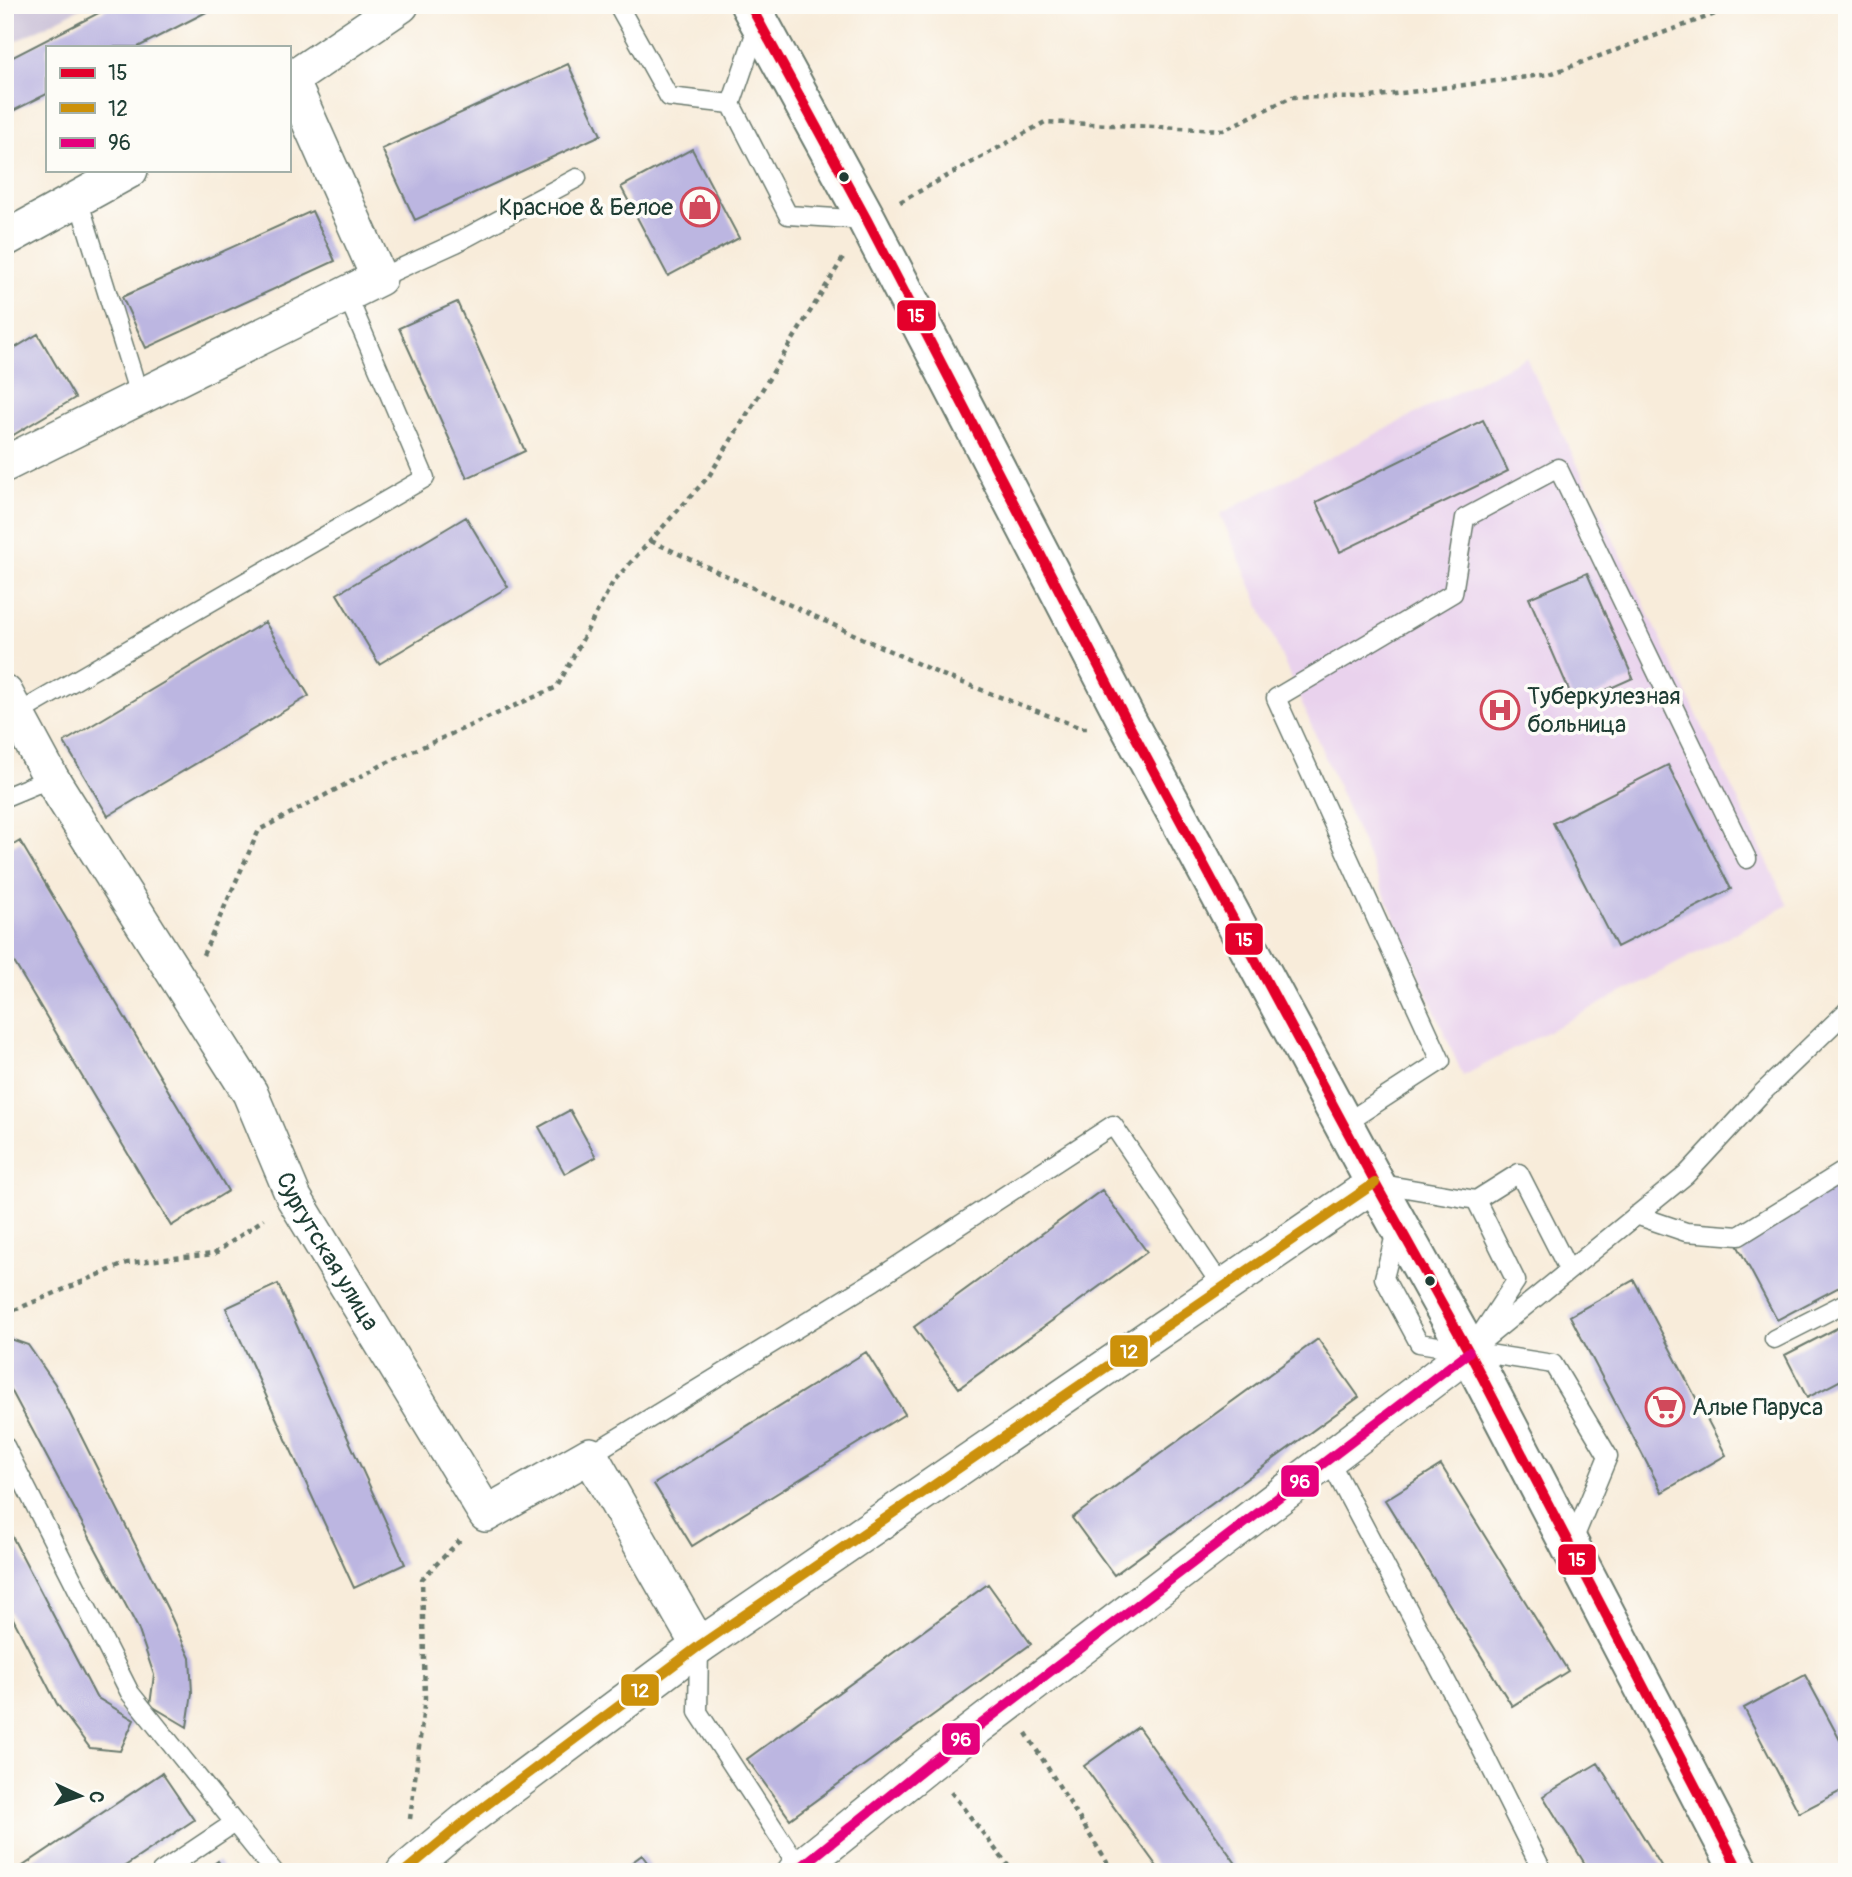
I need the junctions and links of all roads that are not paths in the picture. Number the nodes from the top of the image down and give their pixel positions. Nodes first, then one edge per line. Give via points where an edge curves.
1 (401, 5) edge
2 (618, 5) edge
3 (754, 14) edge
4 (290, 80) edge
5 (732, 104) junction
6 (126, 172) edge
7 (577, 178) dead end
8 (78, 198) junction
9 (867, 220) junction
10 (5, 239) edge
11 (379, 278) junction
12 (348, 295) junction
13 (140, 398) junction
14 (5, 464) edge
15 (11, 703) edge
16 (51, 778) junction
17 (5, 797) edge
18 (1746, 859) dead end
19 (1847, 1011) edge
20 (1344, 1124) junction
21 (1847, 1168) edge
22 (1375, 1183) junction
23 (1476, 1200) junction
24 (1636, 1215) junction
25 (1568, 1269) junction
26 (1223, 1289) junction
27 (1847, 1303) edge
28 (1774, 1339) dead end
29 (1469, 1352) junction
30 (5, 1446) edge
31 (590, 1455) junction
32 (1329, 1460) junction
33 (1571, 1546) junction
34 (699, 1646) junction
35 (234, 1823) junction
36 (407, 1869) edge
37 (799, 1870) edge
38 (162, 1872) edge
39 (274, 1872) edge
40 (1543, 1872) edge
41 (1740, 1872) edge

1 - 4 street
2 - 5 lane via 669,97
3 - 5 lane
3 - 9 main road
4 - 11 street
5 - 9 lane via 788,215
6 - 8 street
7 - 11 lane
8 - 10 street
8 - 13 lane
9 - 20 main road via 1129,725
11 - 12 street
12 - 13 street
12 - 15 lane via 425,478
13 - 14 street
15 - 16 street, Сургутская улица
16 - 17 lane
16 - 31 street, Сургутская улица via 250,1093 294,1198 486,1514
18 - 20 lane via 1558,468 1465,519 1453,593 1276,698 1441,1061
19 - 24 lane via 1686,1175
20 - 22 main road
21 - 24 lane via 1740,1236 1686,1232
22 - 23 lane
22 - 26 street
22 - 29 main road
23 - 25 lane via 1519,1173
23 - 29 lane via 1516,1281
24 - 25 lane
25 - 29 lane
26 - 31 lane via 1113,1125 874,1280
26 - 34 street
27 - 28 lane
29 - 32 street
29 - 33 main road
29 - 33 lane via 1553,1364 1608,1456
30 - 35 lane via 130,1693
31 - 34 street
32 - 37 street via 929,1764
32 - 40 lane
33 - 41 main road
34 - 36 street
34 - 37 lane via 698,1712
35 - 38 lane
35 - 39 lane

